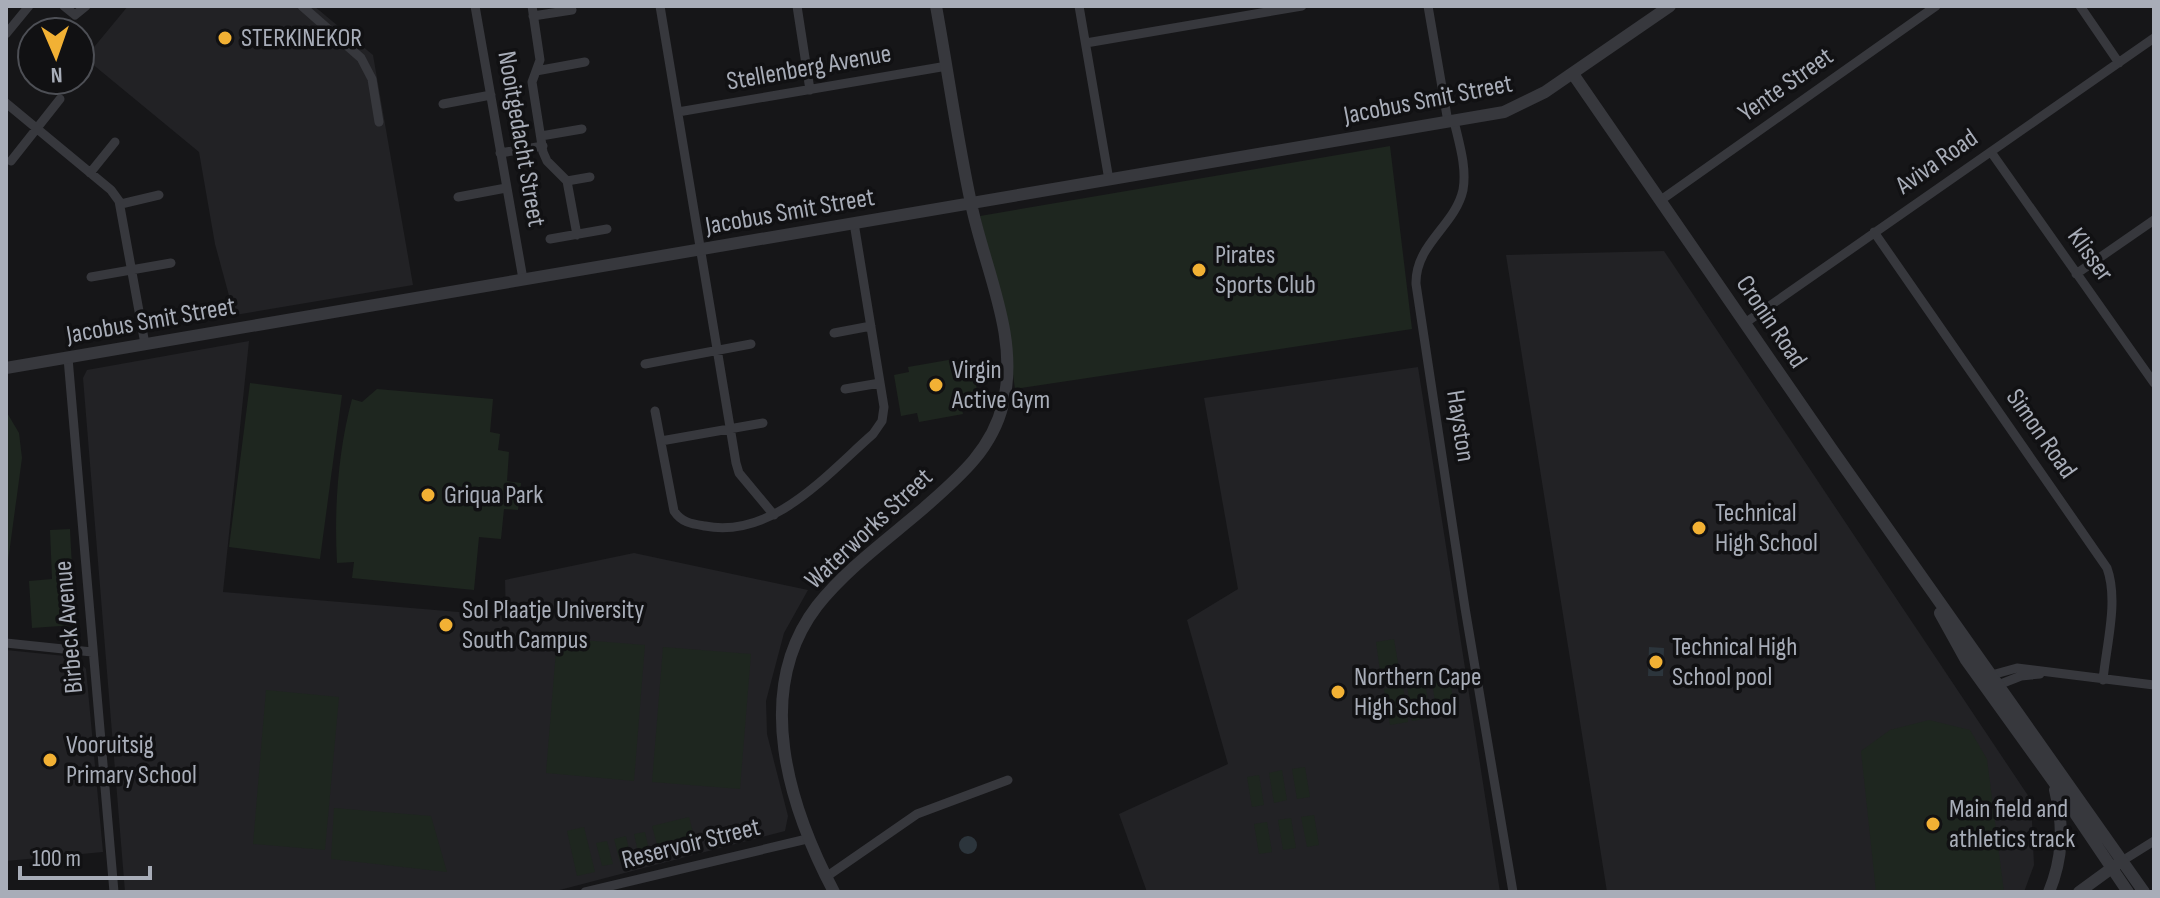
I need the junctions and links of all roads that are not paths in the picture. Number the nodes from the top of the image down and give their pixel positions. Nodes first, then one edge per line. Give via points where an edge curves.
1 (64, 6) edge
2 (86, 6) edge
3 (302, 6) edge
4 (475, 6) edge
5 (660, 6) edge
6 (797, 6) edge
7 (936, 6) edge
8 (1079, 6) edge
9 (1302, 6) edge
10 (1428, 6) edge
11 (1670, 6) edge
12 (1936, 6) edge
13 (2080, 6) edge
14 (25, 7) edge
15 (572, 10) dead end
16 (533, 11) edge
17 (6, 34) edge
18 (2154, 38) edge
19 (1086, 43) junction
20 (585, 62) dead end
21 (2119, 63) junction
22 (947, 66) junction
23 (536, 71) junction
24 (1573, 74) junction
25 (810, 90) junction
26 (491, 95) junction
27 (60, 99) dead end
28 (6, 103) edge
29 (443, 104) dead end
30 (678, 112) junction
31 (379, 122) dead end
32 (1451, 122) junction
33 (37, 129) junction
34 (582, 129) dead end
35 (542, 141) junction
36 (115, 142) dead end
37 (1991, 152) junction
38 (500, 153) junction
39 (11, 161) dead end
40 (90, 173) junction
41 (590, 177) dead end
42 (1109, 180) junction
43 (567, 181) junction
44 (506, 188) junction
45 (159, 195) dead end
46 (458, 197) dead end
47 (1661, 200) junction
48 (121, 204) junction
49 (971, 204) junction
50 (2154, 220) edge
51 (854, 223) junction
52 (607, 229) dead end
53 (1874, 232) junction
54 (577, 235) junction
55 (550, 239) dead end
56 (701, 251) junction
57 (171, 263) dead end
58 (132, 269) junction
59 (2076, 274) junction
60 (91, 277) dead end
61 (523, 279) junction
62 (1745, 323) junction
63 (871, 326) junction
64 (834, 333) dead end
65 (145, 344) junction
66 (751, 344) dead end
67 (719, 349) junction
68 (68, 358) junction
69 (645, 364) dead end
70 (6, 368) edge
71 (880, 383) junction
72 (2154, 383) edge
73 (845, 389) dead end
74 (655, 411) dead end
75 (763, 423) dead end
76 (730, 428) junction
77 (661, 441) junction
78 (774, 515) junction
79 (6, 643) edge
80 (92, 652) junction
81 (2103, 680) junction
82 (1989, 682) junction
83 (2154, 685) edge
84 (1008, 780) dead end
85 (2053, 781) junction
86 (807, 839) junction
87 (2154, 841) edge
88 (2117, 865) junction
89 (826, 877) junction
90 (114, 892) edge
91 (585, 892) edge
92 (834, 892) edge
93 (1513, 892) edge
94 (2049, 892) edge
95 (2079, 892) edge
96 (2128, 892) edge
97 (2144, 892) edge

1 - 2 street via 75,15
3 - 31 street via 361,58 372,79
4 - 26 street, Nooitgedacht Street
5 - 30 street
6 - 25 street
7 - 22 street, Waterworks Street
8 - 19 street
9 - 19 street
10 - 32 street, Hayston
11 - 24 street, Jacobus Smit Street
12 - 47 street, Yente Street
13 - 21 street
14 - 17 street
15 - 16 street
16 - 23 street via 540,57
18 - 21 street, Aviva Road
19 - 42 street
20 - 23 street
21 - 37 street, Aviva Road
22 - 25 street, Stellenberg Avenue
22 - 49 street, Waterworks Street
23 - 35 street via 532,82
24 - 32 street, Jacobus Smit Street via 1522,105
24 - 47 street, Cronin Road
25 - 30 street, Stellenberg Avenue
26 - 29 street
26 - 38 street, Nooitgedacht Street
27 - 33 street
28 - 33 street
30 - 56 street
32 - 42 street, Jacobus Smit Street
32 - 93 street, Hayston via 1463,162 1463,188 1425,249 1416,284
33 - 39 street
33 - 40 street
34 - 35 street
35 - 38 street
35 - 43 street via 547,161
36 - 40 street
37 - 53 street, Aviva Road
37 - 59 street, Klisser
38 - 44 street, Nooitgedacht Street
40 - 48 street
41 - 43 street
42 - 49 street, Jacobus Smit Street
43 - 54 street
44 - 46 street
44 - 61 street, Nooitgedacht Street
45 - 48 street
47 - 62 street, Cronin Road
48 - 58 street
49 - 51 street, Jacobus Smit Street
49 - 86 street, Waterworks Street via 1006,341 1004,402 994,429 965,471 833,588 799,635 783,689 782,732
50 - 59 street
51 - 56 street, Jacobus Smit Street
51 - 63 street
52 - 54 street
53 - 62 street, Aviva Road
53 - 81 street, Simon Road via 2107,568 2111,596
54 - 55 street
56 - 61 street, Jacobus Smit Street
56 - 67 street
57 - 58 street
58 - 60 street
58 - 65 street
59 - 72 street, Klisser
61 - 65 street, Jacobus Smit Street
62 - 82 street, Cronin Road
63 - 64 street
63 - 71 street
65 - 68 street, Jacobus Smit Street
66 - 67 street
67 - 69 street
67 - 76 street
68 - 70 street, Jacobus Smit Street
68 - 80 street, Birbeck Avenue
71 - 73 street
71 - 78 street via 884,414 873,434
74 - 77 street
75 - 76 street
76 - 77 street
76 - 78 street via 739,473
77 - 78 street via 674,511 681,520 732,529
79 - 80 street
80 - 90 street, Birbeck Avenue
81 - 82 street via 2017,668
81 - 83 street
82 - 85 street, Cronin Road
82 - 88 street, Cronin Road
84 - 89 street via 917,814
85 - 88 street, Cronin Road
85 - 94 street via 2061,852
86 - 89 street, Waterworks Street
86 - 91 street, Reservoir Street
87 - 88 street
88 - 95 street
88 - 96 street, Cronin Road
88 - 97 street, Cronin Road
89 - 92 street, Waterworks Street

